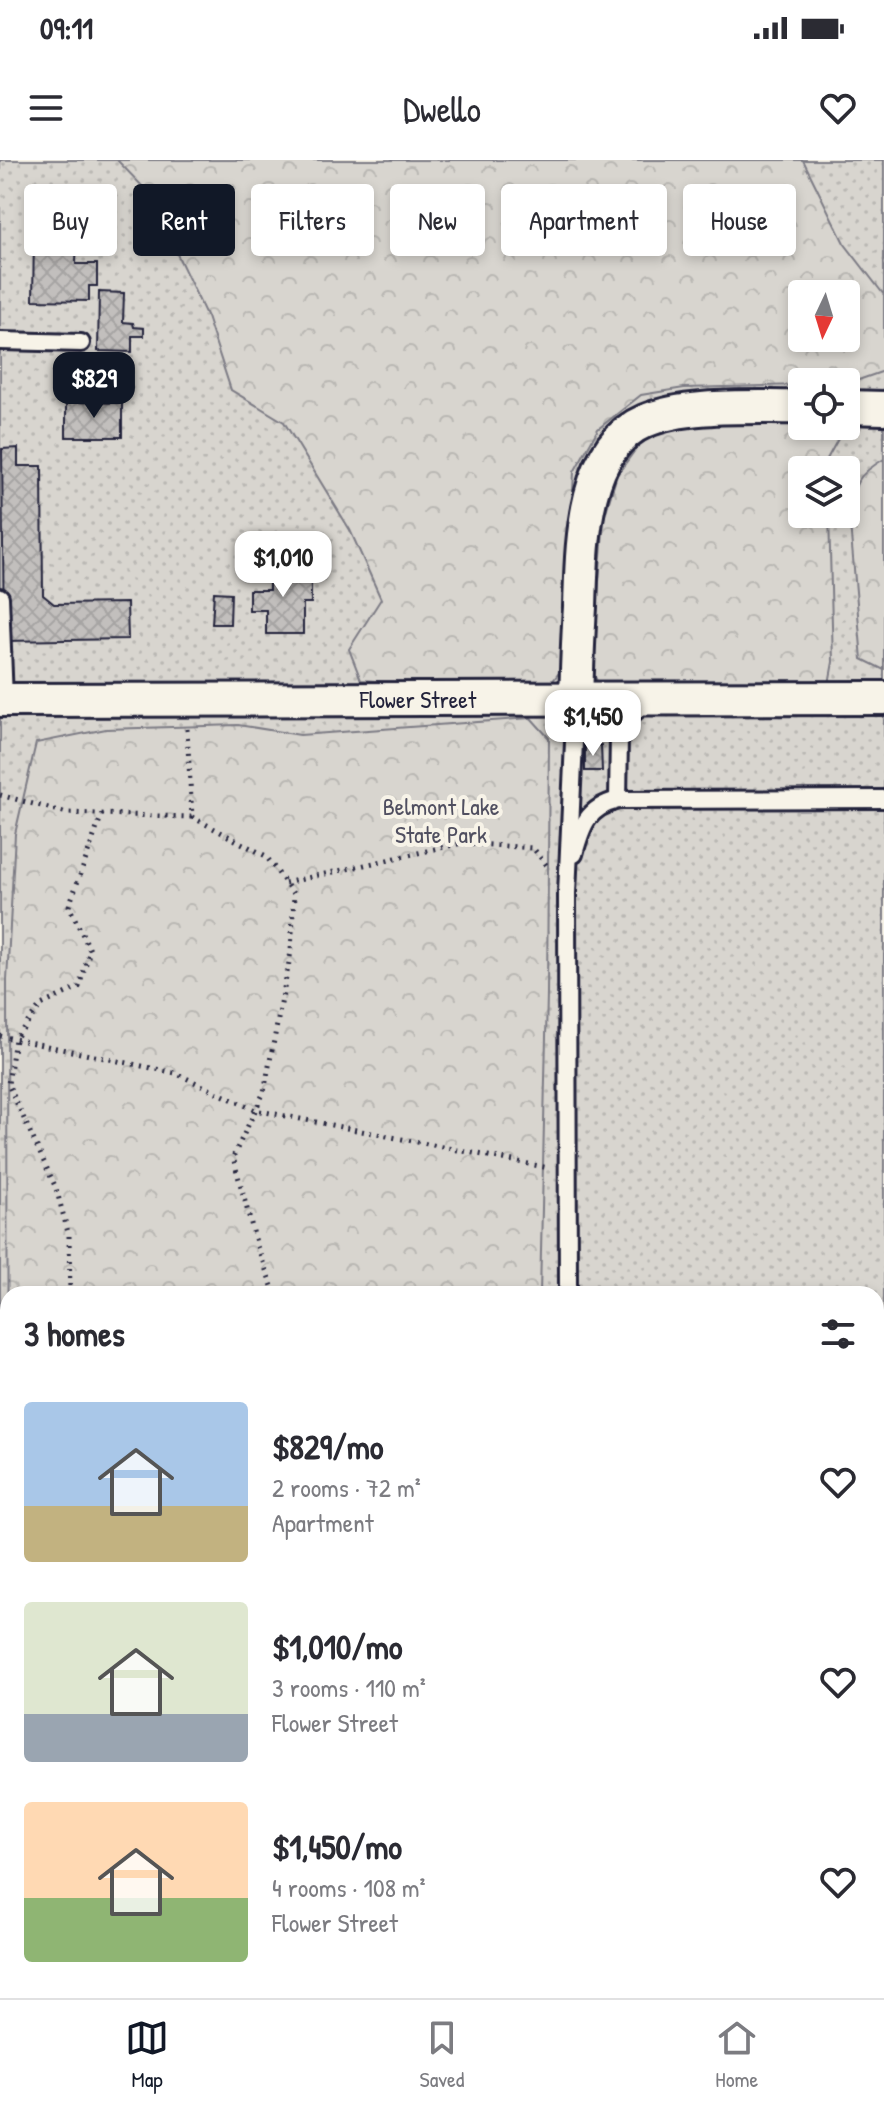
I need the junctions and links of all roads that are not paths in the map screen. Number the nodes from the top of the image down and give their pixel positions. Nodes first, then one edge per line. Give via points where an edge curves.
1 (0, 341) edge
2 (81, 343) dead end
3 (788, 407) edge
4 (860, 407) edge
5 (884, 408) edge
6 (0, 597) edge
7 (651, 698) junction
8 (884, 698) edge
9 (576, 699) junction
10 (2, 700) edge
11 (884, 799) edge
12 (618, 800) junction
13 (567, 886) junction
14 (568, 1286) edge

1 - 2 lane
3 - 9 street via 658,416 641,422 613,446 587,511
4 - 5 street
6 - 10 lane
7 - 8 street, Flower Street
7 - 9 street, Flower Street
7 - 12 lane via 631,715 619,736
9 - 10 street, Flower Street
9 - 13 lane
11 - 12 lane
12 - 13 lane via 601,804 588,817
13 - 14 lane

